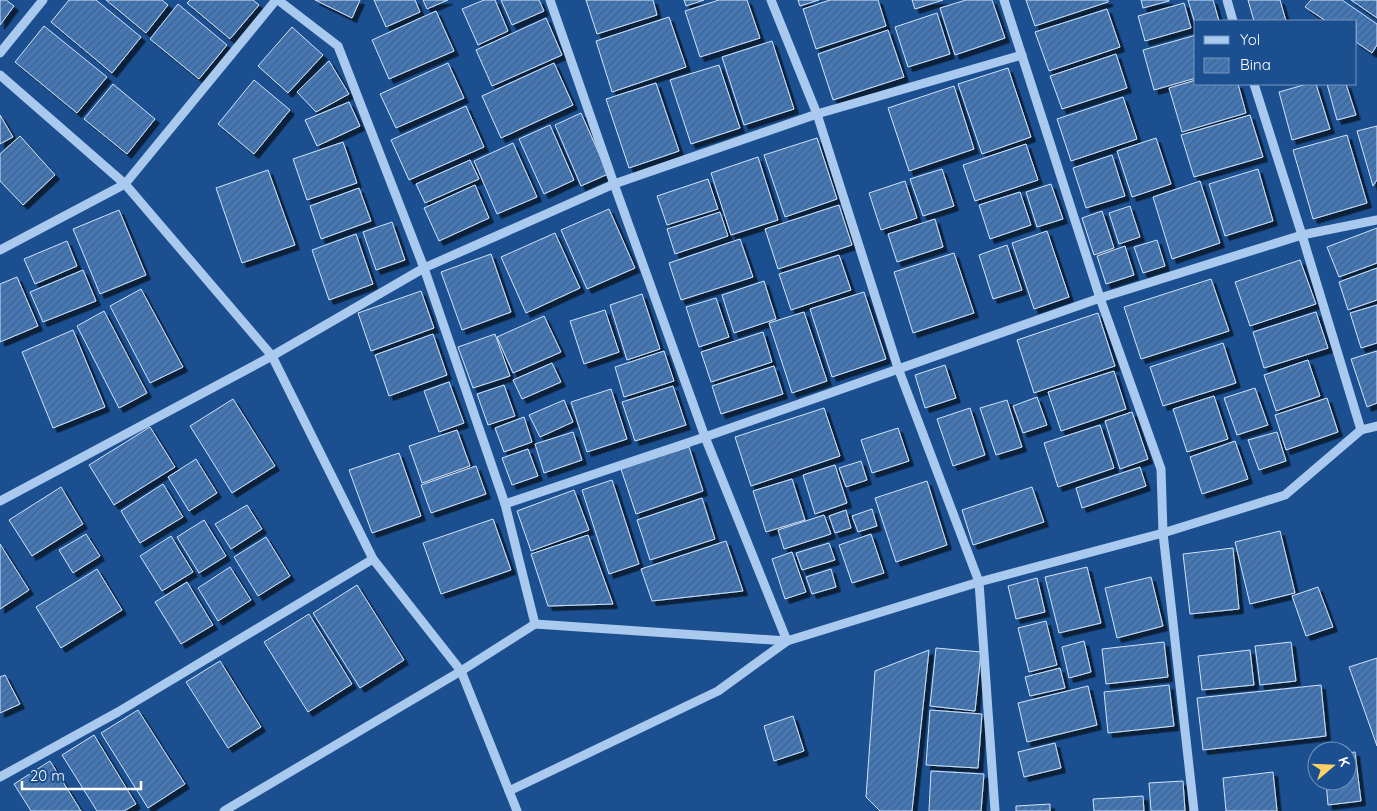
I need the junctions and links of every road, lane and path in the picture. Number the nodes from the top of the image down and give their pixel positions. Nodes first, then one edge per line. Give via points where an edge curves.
1 (43, 0) edge
2 (277, 0) edge
3 (550, 0) edge
4 (771, 0) edge
5 (1004, 0) edge
6 (1227, 0) edge
7 (1234, 20) edge
8 (0, 53) edge
9 (1022, 54) junction
10 (0, 75) edge
11 (1254, 85) edge
12 (817, 114) junction
13 (125, 184) junction
14 (614, 184) junction
15 (1377, 220) edge
16 (1302, 235) junction
17 (0, 250) edge
18 (424, 268) junction
19 (1100, 298) junction
20 (272, 356) junction
21 (898, 368) junction
22 (1377, 426) edge
23 (1361, 430) junction
24 (705, 437) junction
25 (0, 501) edge
26 (505, 504) junction
27 (1163, 533) junction
28 (373, 559) junction
29 (979, 582) junction
30 (534, 624) junction
31 (787, 641) junction
32 (461, 671) junction
33 (0, 778) edge
34 (509, 791) junction
35 (224, 811) edge
36 (517, 811) edge
37 (995, 811) edge
38 (1194, 811) edge

1 - 8 street
2 - 13 street
2 - 18 street via 338,46
3 - 14 street
4 - 12 street
5 - 9 street
6 - 7 street
9 - 12 street
9 - 19 street
10 - 13 street
11 - 16 street
12 - 14 street
12 - 21 street
13 - 17 street
13 - 20 street
14 - 18 street
14 - 24 street
15 - 16 street
16 - 19 street
16 - 23 street
18 - 20 street
18 - 26 street
19 - 21 street
19 - 27 street via 1161,469
20 - 25 street
20 - 28 street
21 - 24 street
21 - 29 street
22 - 23 street
23 - 27 street via 1285,494
24 - 26 street
24 - 31 street
26 - 30 street
27 - 29 street
27 - 38 street
28 - 32 street
28 - 33 street via 118,712
29 - 31 street
29 - 37 street
30 - 31 street
30 - 32 street
31 - 34 street via 718,691
32 - 34 street
32 - 35 street
34 - 36 street

